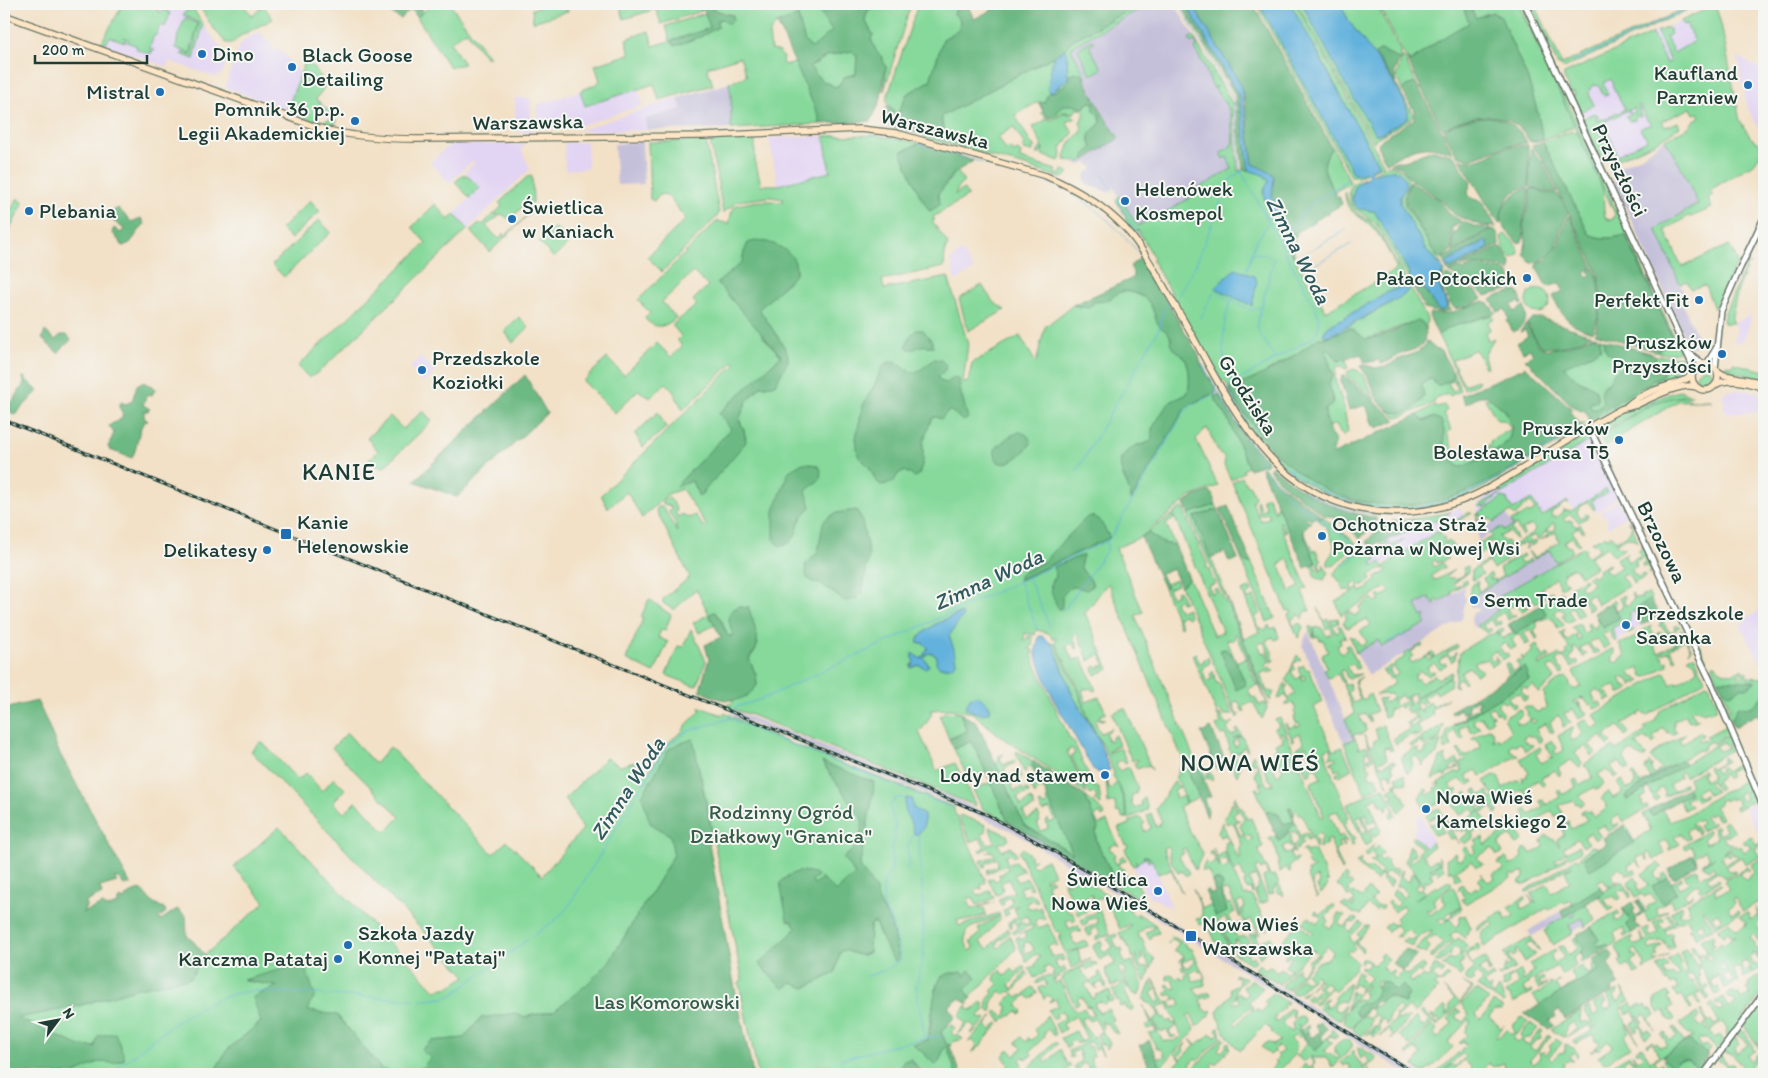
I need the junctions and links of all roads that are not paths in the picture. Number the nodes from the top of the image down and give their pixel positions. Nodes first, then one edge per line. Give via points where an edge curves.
1 (1525, 4) edge
2 (4, 15) edge
3 (1065, 184) joint
4 (1764, 218) edge
5 (1718, 347) junction
6 (1686, 351) junction
7 (1703, 364) junction
8 (1716, 370) junction
9 (1693, 372) junction
10 (1764, 383) edge
11 (1715, 385) junction
12 (1696, 387) junction
13 (1764, 388) edge
14 (1626, 406) junction
15 (1589, 428) junction
16 (1764, 808) edge
17 (1764, 993) edge
18 (1704, 1074) edge

1 - 6 street, Przyszłości
2 - 3 main road, Warszawska via 319,128 352,136 426,139 702,136 860,129 918,139
3 - 15 main road, Grodziska via 1103,208 1138,244 1257,444 1306,487 1329,498 1355,508 1386,512 1448,505 1497,483
4 - 5 street via 1722,309
5 - 7 street
5 - 8 street
6 - 7 street, Przyszłości
6 - 9 street, Przyszłości
7 - 8 main road
7 - 9 main road
8 - 10 main road via 1724,375
8 - 11 main road via 1718,379
9 - 12 main road via 1692,381
9 - 14 main road, Grodziska via 1688,379
11 - 12 main road via 1707,390
11 - 13 main road via 1735,382
12 - 14 main road, Grodziska via 1683,387
14 - 15 main road, Grodziska
15 - 16 street, Brzozowa via 1708,675
17 - 18 street

